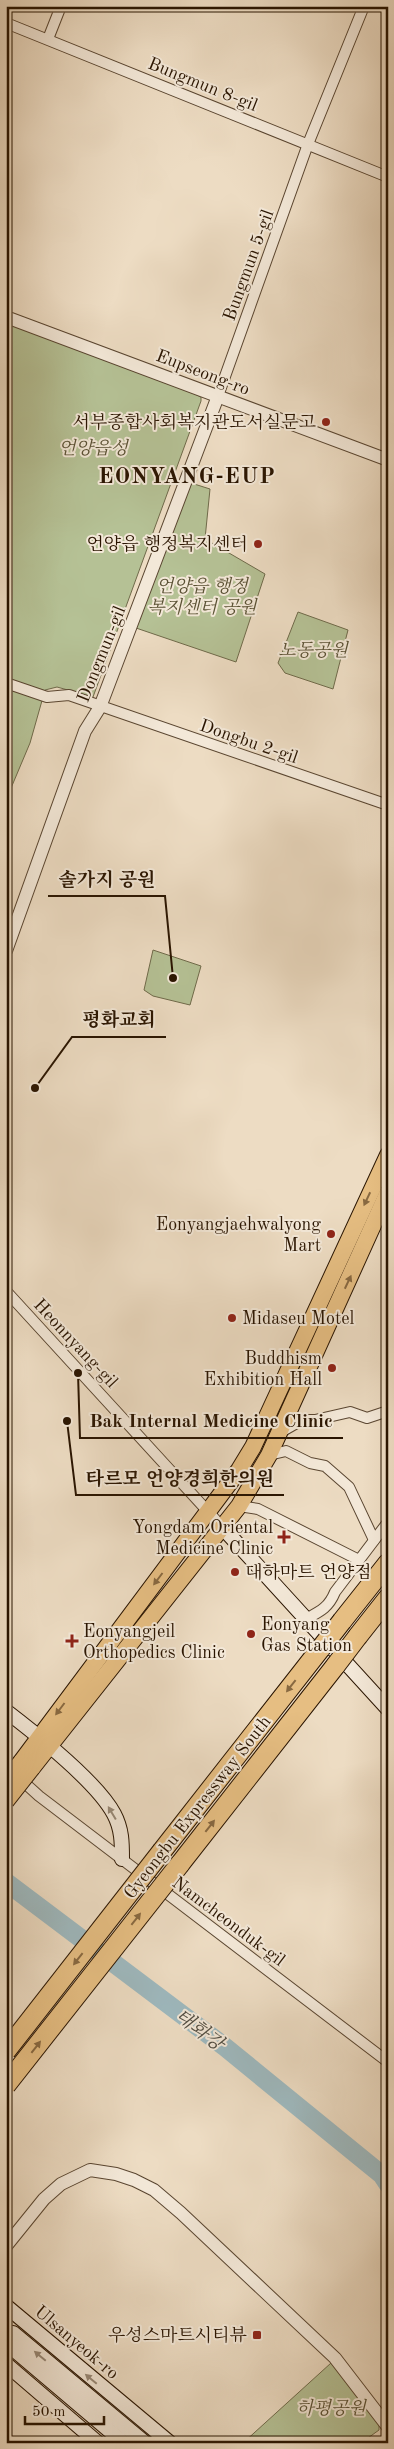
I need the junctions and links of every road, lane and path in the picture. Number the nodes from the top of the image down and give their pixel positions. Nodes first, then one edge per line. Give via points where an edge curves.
1 (61, 6) edge
2 (364, 6) edge
3 (6, 23) edge
4 (48, 40) junction
5 (308, 144) junction
6 (388, 176) edge
7 (6, 317) edge
8 (218, 396) junction
9 (388, 460) edge
10 (6, 683) edge
11 (100, 707) junction
12 (388, 805) edge
13 (6, 951) edge
14 (388, 1154) edge
15 (388, 1192) edge
16 (6, 1291) edge
17 (388, 1412) edge
18 (278, 1434) junction
19 (269, 1455) junction
20 (239, 1506) junction
21 (209, 1513) junction
22 (388, 1522) edge
23 (223, 1528) junction
24 (374, 1540) junction
25 (359, 1560) junction
26 (388, 1563) edge
27 (388, 1598) edge
28 (306, 1619) junction
29 (388, 1709) edge
30 (6, 1711) edge
31 (44, 1742) junction
32 (20, 1765) edge
33 (6, 1781) edge
34 (6, 1801) edge
35 (122, 1859) junction
36 (6, 2051) edge
37 (388, 2062) edge
38 (6, 2086) edge
39 (6, 2246) edge
40 (10, 2314) edge
41 (10, 2338) edge
42 (6, 2364) edge
43 (388, 2426) edge
44 (98, 2443) edge
45 (124, 2443) edge
46 (144, 2443) edge
47 (170, 2443) edge

1 - 4 street
2 - 5 street, Bungmun 5-gil
3 - 4 street, Bungmun 8-gil
4 - 5 street, Bungmun 8-gil
5 - 6 street, Bungmun 8-gil
5 - 8 street, Bungmun 5-gil
7 - 8 street, Eupseong-ro
8 - 9 street, Eupseong-ro
8 - 11 street, Dongmun-gil
10 - 11 street, Dongbu 2-gil via 47,697 69,696
11 - 12 street, Dongbu 2-gil
11 - 13 street, Dongmun-gil via 85,731
14 -> 21 main road via 254,1447
18 -> 15 main road
16 - 21 street, Heonnyang-gil
17 - 18 street via 368,1418 350,1412 302,1420
18 - 19 main road
19 - 20 main road
19 - 24 street via 286,1451 310,1463 325,1466 349,1487
20 - 23 main road
20 - 25 street via 258,1509
21 - 23 street, Heonnyang-gil
21 -> 31 main road
22 - 24 street
23 - 28 main road
23 - 31 main road
24 - 25 street
25 - 28 street via 326,1609
26 -> 36 highway, Gyeongbu Expressway South, bridge
38 -> 27 highway, bridge
28 - 29 main road
30 - 31 main road
31 - 32 main road
35 -> 31 main road via 122,1834 114,1814 92,1786
32 - 33 main road, bridge
32 - 34 main road, bridge
32 - 35 street, Namcheonduk-gil via 39,1796
35 - 37 street, Namcheonduk-gil
39 - 43 street via 44,2199 61,2184 90,2170 134,2180 154,2190 181,2213 335,2358
47 -> 40 main road, Ulsanyeok-ro
41 - 45 main road, Ulsanyeok-ro
46 -> 41 main road, Ulsanyeok-ro
42 - 44 main road

